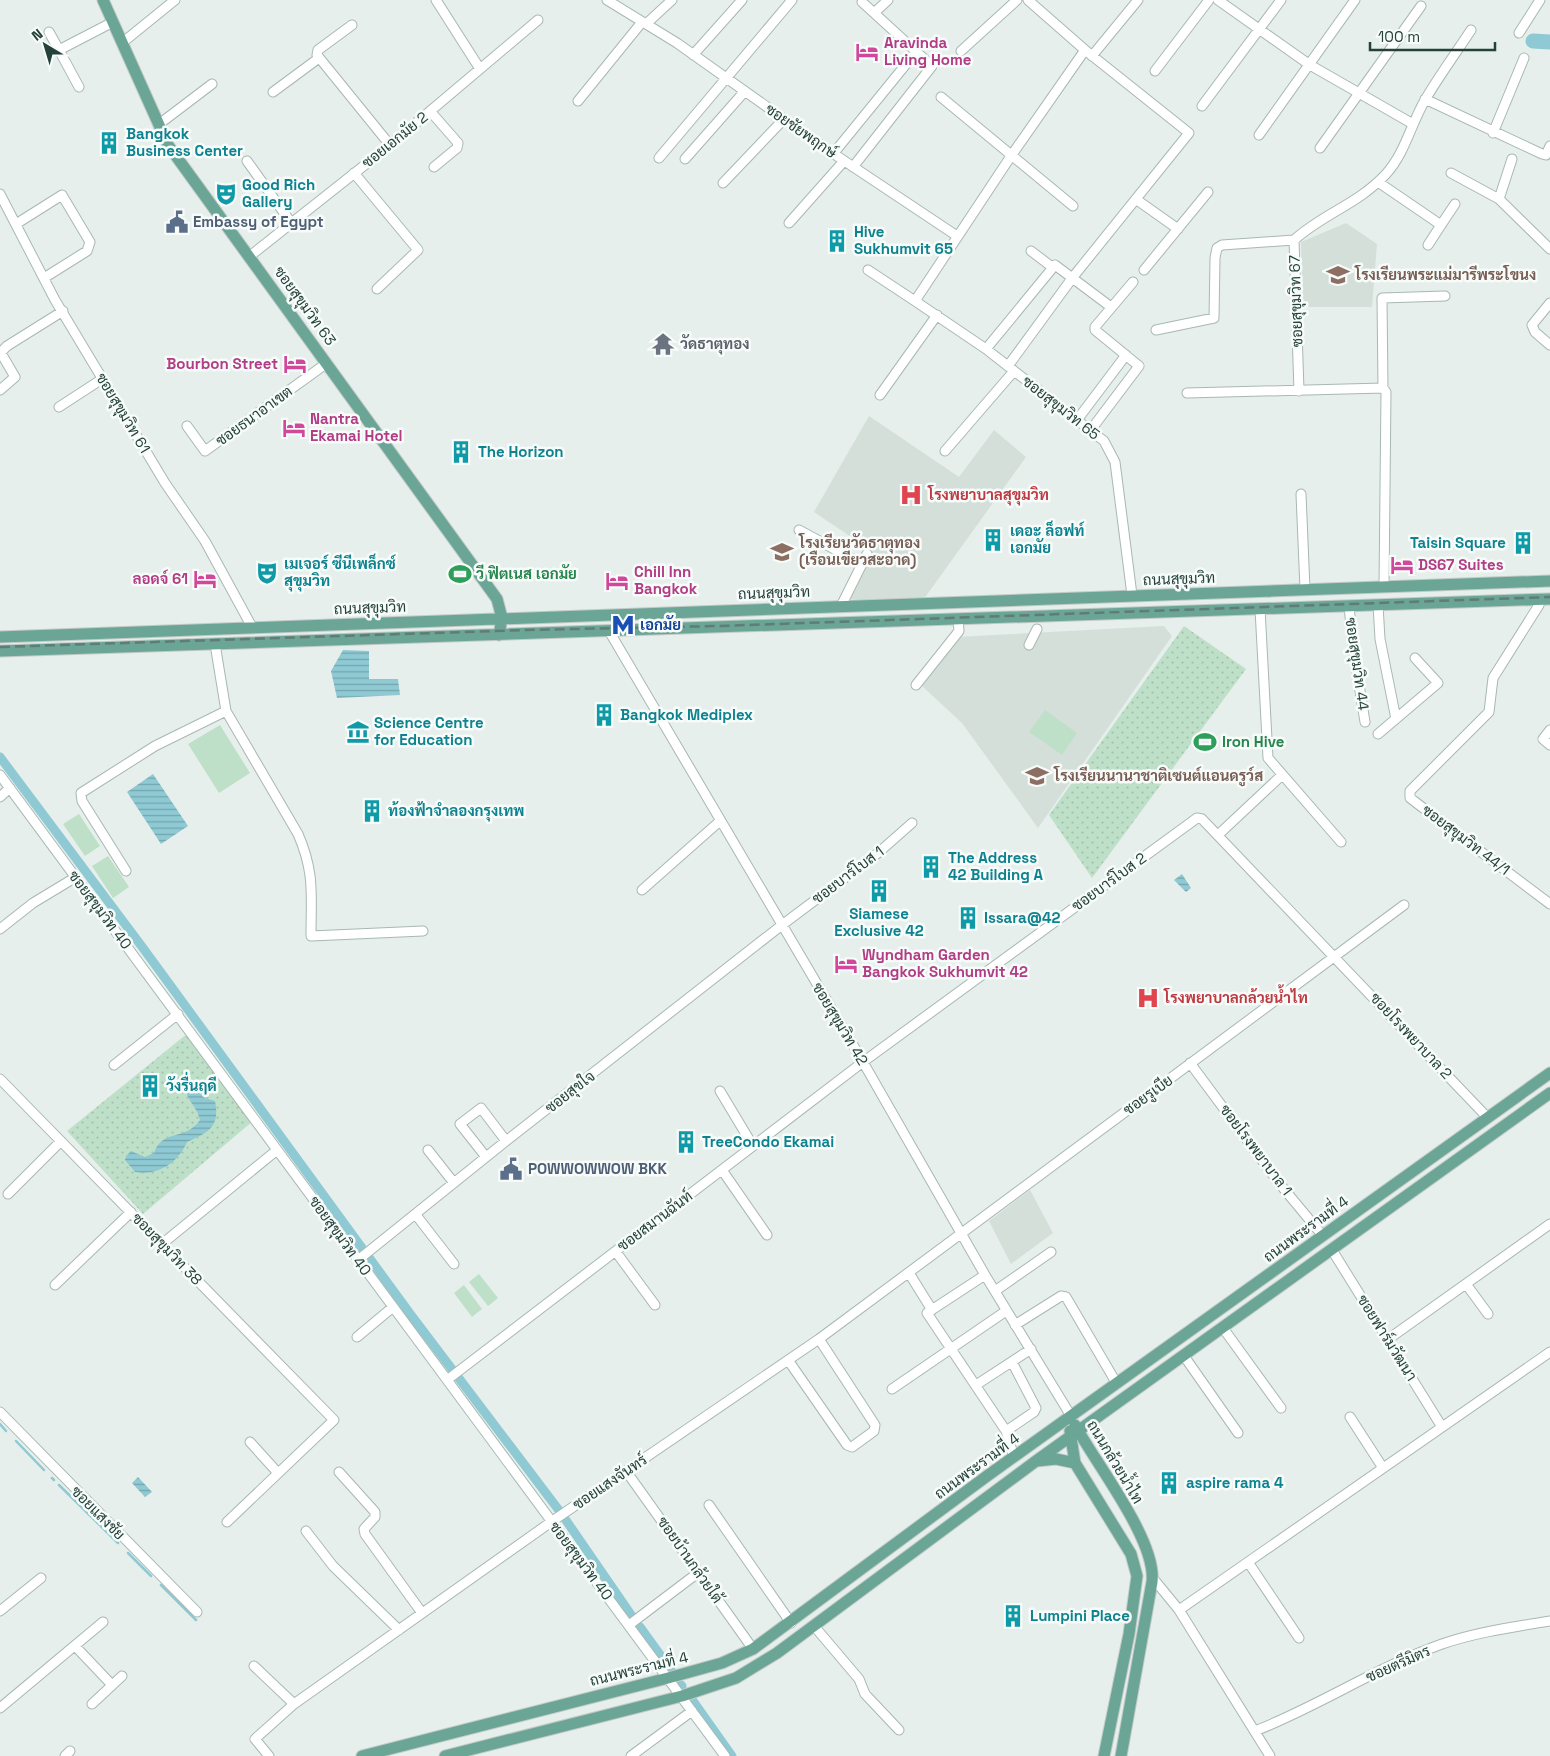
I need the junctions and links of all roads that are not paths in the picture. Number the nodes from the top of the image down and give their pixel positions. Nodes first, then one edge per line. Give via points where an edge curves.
1 (103, 0) edge
2 (175, 0) edge
3 (436, 0) edge
4 (607, 0) edge
5 (672, 0) edge
6 (742, 0) edge
7 (792, 0) edge
8 (888, 0) edge
9 (1017, 0) edge
10 (1028, 0) edge
11 (1138, 0) edge
12 (1209, 0) edge
13 (1218, 0) edge
14 (1281, 0) edge
15 (1356, 0) edge
16 (1540, 0) edge
17 (862, 2) dead end
18 (1421, 6) dead end
19 (874, 13) junction
20 (538, 20) dead end
21 (113, 22) junction
22 (644, 23) junction
23 (352, 25) dead end
24 (1259, 30) junction
25 (1471, 30) dead end
26 (49, 32) dead end
27 (1519, 33) dead end
28 (122, 43) junction
29 (59, 50) junction
30 (961, 51) dead end
31 (916, 52) junction
32 (1088, 53) junction
33 (693, 55) junction
34 (319, 58) junction
35 (1524, 58) dead end
36 (1310, 65) junction
37 (480, 69) junction
38 (1155, 70) dead end
39 (727, 78) junction
40 (212, 84) dead end
41 (79, 87) dead end
42 (745, 91) junction
43 (273, 92) dead end
44 (1358, 94) junction
45 (941, 97) dead end
46 (1425, 99) junction
47 (578, 101) dead end
48 (1202, 106) dead end
49 (430, 111) junction
50 (784, 119) junction
51 (1413, 124) junction
52 (158, 125) junction
53 (1493, 133) junction
54 (1259, 135) dead end
55 (390, 145) junction
56 (1550, 146) edge
57 (1320, 148) dead end
58 (833, 154) junction
59 (1011, 156) junction
60 (659, 158) dead end
61 (1512, 159) dead end
62 (685, 160) dead end
63 (844, 161) junction
64 (247, 162) dead end
65 (434, 167) dead end
66 (853, 167) junction
67 (354, 173) junction
68 (1451, 173) dead end
69 (1378, 182) junction
70 (723, 183) dead end
71 (1208, 192) dead end
72 (0, 194) edge
73 (1499, 199) junction
74 (1137, 200) junction
75 (1455, 204) dead end
76 (1073, 206) dead end
77 (789, 223) dead end
78 (16, 224) junction
79 (292, 224) junction
80 (1441, 225) junction
81 (1178, 229) junction
82 (957, 236) junction
83 (1294, 240) junction
84 (1428, 245) dead end
85 (1550, 249) edge
86 (1031, 251) dead end
87 (250, 256) junction
88 (1052, 267) junction
89 (868, 270) dead end
90 (1144, 270) dead end
91 (1074, 277) junction
92 (44, 278) junction
93 (1132, 282) dead end
94 (377, 289) dead end
95 (1445, 296) dead end
96 (914, 300) junction
97 (1550, 303) edge
98 (1111, 307) junction
99 (63, 310) junction
100 (937, 315) junction
101 (1156, 330) dead end
102 (1550, 345) edge
103 (986, 349) junction
104 (0, 353) edge
105 (1126, 355) junction
106 (327, 363) junction
107 (1011, 369) junction
108 (102, 379) junction
109 (1383, 388) junction
110 (0, 390) edge
111 (1299, 391) junction
112 (1187, 393) dead end
113 (880, 394) dead end
114 (59, 406) dead end
115 (1077, 420) junction
116 (187, 426) dead end
117 (1090, 430) junction
118 (945, 451) dead end
119 (1301, 494) dead end
120 (799, 530) dead end
121 (867, 554) dead end
122 (862, 564) junction
123 (1550, 581) edge
124 (1384, 587) junction
125 (1305, 589) junction
126 (1132, 595) junction
127 (1544, 599) edge
128 (910, 604) junction
129 (1378, 605) junction
130 (840, 606) junction
131 (1349, 606) junction
132 (1260, 609) junction
133 (608, 614) junction
134 (502, 618) junction
135 (958, 620) junction
136 (910, 621) junction
137 (252, 627) junction
138 (1037, 629) dead end
139 (610, 631) junction
140 (500, 635) junction
141 (0, 637) edge
142 (252, 642) junction
143 (214, 644) junction
144 (1029, 644) dead end
145 (0, 651) edge
146 (1415, 658) dead end
147 (916, 685) dead end
148 (226, 711) junction
149 (1396, 720) junction
150 (1365, 722) dead end
151 (1550, 730) edge
152 (1378, 734) dead end
153 (1547, 742) edge
154 (0, 775) edge
155 (1282, 775) junction
156 (10, 788) junction
157 (0, 797) edge
158 (720, 822) junction
159 (912, 823) dead end
160 (1218, 835) junction
161 (1341, 842) dead end
162 (126, 871) dead end
163 (76, 877) junction
164 (642, 890) dead end
165 (1550, 904) edge
166 (1404, 905) dead end
167 (782, 925) junction
168 (0, 930) edge
169 (423, 932) dead end
170 (1334, 955) junction
171 (178, 1014) junction
172 (863, 1062) junction
173 (1190, 1063) junction
174 (114, 1065) dead end
175 (1550, 1073) edge
176 (0, 1079) edge
177 (720, 1091) dead end
178 (1550, 1093) edge
179 (1487, 1117) junction
180 (61, 1141) junction
181 (506, 1141) junction
182 (753, 1146) junction
183 (277, 1150) junction
184 (428, 1150) dead end
185 (486, 1157) junction
186 (722, 1170) junction
187 (454, 1183) junction
188 (8, 1194) dead end
189 (131, 1212) junction
190 (416, 1215) junction
191 (1548, 1228) edge
192 (767, 1234) dead end
193 (962, 1234) junction
194 (1322, 1236) junction
195 (162, 1244) junction
196 (1332, 1250) junction
197 (616, 1252) junction
198 (1051, 1252) dead end
199 (364, 1256) junction
200 (454, 1264) dead end
201 (909, 1273) junction
202 (985, 1275) junction
203 (1466, 1284) junction
204 (55, 1285) dead end
205 (995, 1291) junction
206 (655, 1305) dead end
207 (393, 1307) junction
208 (932, 1310) junction
209 (1006, 1310) junction
210 (1488, 1314) dead end
211 (1015, 1325) junction
212 (1223, 1328) junction
213 (357, 1337) dead end
214 (819, 1339) junction
215 (1387, 1340) junction
216 (952, 1347) junction
217 (1031, 1349) junction
218 (1550, 1352) edge
219 (1184, 1356) junction
220 (788, 1360) junction
221 (1012, 1362) junction
222 (449, 1379) junction
223 (1117, 1384) junction
224 (976, 1386) junction
225 (892, 1389) dead end
226 (1281, 1408) dead end
227 (0, 1412) edge
228 (1071, 1416) junction
229 (1350, 1417) dead end
230 (1442, 1427) junction
231 (1006, 1431) junction
232 (1238, 1433) dead end
233 (1074, 1434) junction
234 (250, 1442) dead end
235 (1014, 1457) junction
236 (1036, 1461) junction
237 (1075, 1463) junction
238 (1383, 1468) junction
239 (626, 1471) junction
240 (339, 1472) dead end
241 (278, 1473) junction
242 (709, 1506) dead end
243 (226, 1522) dead end
244 (551, 1522) junction
245 (306, 1532) dead end
246 (1248, 1562) junction
247 (699, 1572) junction
248 (1137, 1576) junction
249 (1152, 1577) junction
250 (41, 1578) dead end
251 (1179, 1610) junction
252 (0, 1611) edge
253 (198, 1612) dead end
254 (422, 1613) junction
255 (1550, 1621) edge
256 (103, 1622) dead end
257 (791, 1623) junction
258 (629, 1625) junction
259 (814, 1626) junction
260 (399, 1630) junction
261 (1299, 1638) dead end
262 (75, 1646) junction
263 (752, 1649) junction
264 (254, 1666) dead end
265 (122, 1676) dead end
266 (668, 1678) junction
267 (112, 1685) junction
268 (682, 1696) junction
269 (92, 1704) dead end
270 (294, 1704) junction
271 (0, 1708) edge
272 (692, 1711) junction
273 (899, 1730) dead end
274 (1255, 1731) junction
275 (269, 1756) edge
276 (362, 1756) edge
277 (446, 1756) edge
278 (631, 1756) edge
279 (725, 1756) edge
280 (1104, 1756) edge
281 (1121, 1756) edge
282 (1270, 1756) edge

1 - 21 main road, ซอยสุขุมวิท 63
2 - 28 street
3 - 37 street
4 - 22 street
5 - 22 street
6 - 33 street
7 - 39 street
8 - 19 street
9 - 30 street
10 - 32 street
11 - 32 street
12 - 38 street
13 - 24 street
14 - 24 street
15 - 36 street
16 - 27 street
17 - 19 street
18 - 44 street
19 - 31 street
20 - 37 street, ซอยเอกมัย 2
21 - 28 main road, ซอยสุขุมวิท 63
21 - 29 street
22 - 33 street, ซอยชัยพฤกษ์
22 - 47 street
23 - 34 street via 318,50
24 - 36 street
24 - 48 street
25 - 46 street
26 - 29 street
28 - 52 main road, ซอยสุขุมวิท 63
29 - 41 street
31 - 58 street
31 - 66 street via 932,66
32 - 59 street
32 - 74 street via 1188,133
33 - 39 street, ซอยชัยพฤกษ์
34 - 43 street
34 - 55 street
35 - 53 street
36 - 44 street
36 - 54 street
37 - 49 street, ซอยเอกมัย 2
39 - 42 street, ซอยชัยพฤกษ์
39 - 60 street
40 - 52 street
42 - 50 street, ซอยชัยพฤกษ์
42 - 62 street
44 - 51 street
44 - 57 street
45 - 59 street
46 - 51 street
46 - 53 street
49 - 55 street, ซอยเอกมัย 2
49 - 65 street via 458,143
50 - 58 street, ซอยชัยพฤกษ์
50 - 70 street
51 - 69 street via 1399,155
52 - 87 main road, ซอยสุขุมวิท 63 via 189,176
53 - 56 street via 1546,155
55 - 67 street, ซอยเอกมัย 2
58 - 63 street, ซอยชัยพฤกษ์
59 - 76 street
59 - 82 street
61 - 73 street
63 - 66 street, ซอยชัยพฤกษ์
63 - 77 street
64 - 79 street
66 - 82 street, ซอยชัยพฤกษ์
67 - 79 street, ซอยเอกมัย 2
67 - 94 street via 418,250
68 - 73 street
69 - 80 street
69 - 83 street via 1341,210 1309,226
71 - 81 street
72 - 78 street, ซอยสุขุมวิท 61
73 - 85 street
74 - 81 street
74 - 91 street
75 - 80 street
78 - 92 street, ซอยสุขุมวิท 61
78 - 92 street via 62,195 90,242 87,251
79 - 87 street, ซอยเอกมัย 2
80 - 84 street
81 - 90 street
82 - 96 street
83 - 101 street, ซอยสุขุมวิท 67 via 1242,239 1222,245 1215,250 1216,312 1213,319
83 - 111 street, ซอยสุขุมวิท 67
86 - 88 street
87 - 106 main road, ซอยสุขุมวิท 63
88 - 91 street via 1059,266
88 - 103 street
89 - 96 street, ซอยสุขุมวิท 65
91 - 98 street
91 - 107 street
92 - 99 street, ซอยสุขุมวิท 61
93 - 98 street
95 - 109 street via 1382,298
96 - 100 street, ซอยสุขุมวิท 65
97 - 102 street via 1532,325
98 - 105 street via 1095,327 1096,333
99 - 104 street
99 - 108 street, ซอยสุขุมวิท 61
100 - 103 street, ซอยสุขุมวิท 65
100 - 113 street
103 - 107 street, ซอยสุขุมวิท 65
104 - 110 street via 15,377
105 - 115 street
105 - 117 street via 1138,364 1138,369
106 - 116 street, ซอยธนาอาเขต via 205,451
106 - 134 main road, ซอยสุขุมวิท 63 via 497,599
107 - 115 street, ซอยสุขุมวิท 65
107 - 118 street
108 - 114 street
108 - 137 street, ซอยสุขุมวิท 61 via 201,535
109 - 111 street
109 - 124 street via 1386,392
111 - 112 street
115 - 117 street, ซอยสุขุมวิท 65
117 - 126 street, ซอยสุขุมวิท 65 via 1104,441 1114,462
119 - 125 street
120 - 122 street
121 - 122 street
122 - 130 street
123 - 124 main road, ถนนสุขุมวิท
124 - 125 main road, ถนนสุขุมวิท
124 - 129 main road
125 - 126 main road, ถนนสุขุมวิท
126 - 128 main road, ถนนสุขุมวิท
127 - 129 main road, ถนนสุขุมวิท
127 - 165 street, ซอยสุขุมวิท 44/1 via 1493,678 1489,712 1409,795
128 - 130 main road, ถนนสุขุมวิท
128 - 136 main road
129 - 131 main road, ถนนสุขุมวิท
129 - 149 street via 1380,639
130 - 133 main road, ถนนสุขุมวิท
131 - 132 main road, ถนนสุขุมวิท
131 - 150 street, ซอยสุขุมวิท 44
132 - 135 main road, ถนนสุขุมวิท
132 - 155 street via 1267,755
133 - 134 main road, ถนนสุขุมวิท
133 - 139 main road
134 - 137 main road, ถนนสุขุมวิท
134 - 140 main road
135 - 136 main road, ถนนสุขุมวิท
135 - 147 street via 958,631
136 - 139 main road, ถนนสุขุมวิท
137 - 141 main road, ถนนสุขุมวิท
137 - 142 main road
138 - 144 street
139 - 140 main road, ถนนสุขุมวิท
139 - 158 street, ซอยสุขุมวิท 42
140 - 142 main road, ถนนสุขุมวิท
142 - 143 main road, ถนนสุขุมวิท
143 - 145 main road, ถนนสุขุมวิท
143 - 148 street
146 - 149 street via 1438,683
148 - 162 street via 155,746 82,793 82,801
148 - 169 street via 307,854 312,873 311,936
149 - 152 street
151 - 153 street
154 - 156 street, ซอยสุขุมวิท 40
155 - 160 street
155 - 161 street
156 - 157 street
156 - 163 street, ซอยสุขุมวิท 40
158 - 164 street
158 - 167 street, ซอยสุขุมวิท 42
159 - 167 street, ซอยบาร์โบส 1 via 878,853
160 - 170 street, ซอยบาร์โบส 2
160 - 172 street, ซอยบาร์โบส 2 via 1197,818
163 - 168 street via 33,903
163 - 171 street, ซอยสุขุมวิท 40
166 - 170 street, ซอยรูเบีย
167 - 172 street, ซอยสุขุมวิท 42
167 - 181 street, ซอยสุขใจ
170 - 173 street, ซอยรูเบีย
170 - 179 street, ซอยโรงพยาบาล 2
171 - 174 street
171 - 183 street, ซอยสุขุมวิท 40
172 - 182 street, ซอยสมานฉันท์
172 - 193 street, ซอยสุขุมวิท 42
173 - 193 street, ซอยรูเบีย
173 - 194 street, ซอยโรงพยาบาล 1
175 - 179 main road, ถนนพระรามที่ 4
176 - 180 street, ซอยสุขุมวิท 38
177 - 182 street
178 - 196 main road, ถนนพระรามที่ 4
179 - 194 main road, ถนนพระรามที่ 4
180 - 188 street
180 - 189 street, ซอยสุขุมวิท 38
181 - 185 street, ซอยสุขใจ
181 - 185 street via 481,1108 460,1124
182 - 186 street, ซอยสมานฉันท์
183 - 195 street
183 - 199 street, ซอยสุขุมวิท 40
184 - 187 street
185 - 187 street, ซอยสุขใจ
186 - 192 street
186 - 197 street, ซอยสมานฉันท์
187 - 190 street, ซอยสุขใจ
189 - 195 street, ซอยสุขุมวิท 38
189 - 204 street
190 - 199 street, ซอยสุขใจ
190 - 200 street
191 - 203 street
193 - 201 street, ซอยแสงจันทร์
193 - 202 street, ซอยสุขุมวิท 42
194 - 196 main road
194 - 223 main road, ถนนพระรามที่ 4
195 - 241 street, ซอยสุขุมวิท 38 via 334,1420
196 - 212 main road, ถนนพระรามที่ 4
196 - 215 street, ซอยฟาร์มวัฒนา
197 - 206 street
197 - 222 street, ซอยสมานฉันท์
198 - 205 street
199 - 207 street, ซอยสุขุมวิท 40
201 - 208 street
201 - 214 street, ซอยแสงจันทร์
202 - 205 street, ซอยสุขุมวิท 42
202 - 208 street
203 - 210 street
203 - 215 street
205 - 209 street, ซอยสุขุมวิท 42
207 - 213 street
207 - 222 street, ซอยสุขุมวิท 40
208 - 216 street via 928,1313
209 - 211 street, ซอยสุขุมวิท 42
209 - 216 street
211 - 217 street, ซอยสุขุมวิท 42
211 - 223 street via 1064,1296
212 - 219 main road, ถนนพระรามที่ 4
212 - 226 street
214 - 220 street, ซอยแสงจันทร์
214 - 220 street via 875,1428 852,1447 847,1445
215 - 230 street, ซอยฟาร์มวัฒนา
216 - 224 street
216 - 225 street
217 - 221 street
217 - 228 street, ซอยสุขุมวิท 42
218 - 230 street
219 - 232 street
219 - 233 main road, ถนนพระรามที่ 4
220 - 239 street, ซอยแสงจันทร์
221 - 224 street
221 - 231 street via 1036,1408
222 - 244 street, ซอยสุขุมวิท 40
223 - 228 main road, ถนนพระรามที่ 4
224 - 231 street
227 - 253 street, ซอยแสงชัย
228 - 233 main road, ถนนกล้วยน้ำไท
228 - 235 main road, ถนนพระรามที่ 4
229 - 238 street
230 - 238 street
231 - 235 street
233 - 236 main road, ถนนพระรามที่ 4
233 - 237 main road, ถนนกล้วยน้ำไท
233 - 249 main road, ถนนกล้วยน้ำไท via 1138,1529 1151,1559
234 - 241 street
235 - 257 main road, ถนนพระรามที่ 4
236 - 237 main road via 1056,1459
236 - 259 main road, ถนนพระรามที่ 4
237 - 248 main road, ถนนกล้วยน้ำไท via 1131,1554
238 - 246 street
239 - 244 street, ซอยแสงจันทร์
239 - 247 street, ซอยบ้านกล้วยใต้
240 - 254 street via 375,1512 375,1517 364,1529 365,1534
241 - 243 street
242 - 257 street
244 - 254 street, ซอยแสงจันทร์
244 - 258 street, ซอยสุขุมวิท 40
245 - 260 street via 329,1562
246 - 251 street
246 - 261 street
247 - 258 street
247 - 263 street, ซอยบ้านกล้วยใต้
248 - 249 main road
248 - 280 main road, ถนนกล้วยน้ำไท via 1129,1634
249 - 251 street
249 - 281 main road, ถนนกล้วยน้ำไท
250 - 252 street
251 - 274 street
254 - 260 street, ซอยแสงจันทร์
255 - 274 street, ซอยตรีมิตร via 1498,1629 1442,1644
256 - 262 street
257 - 263 main road, ถนนพระรามที่ 4
258 - 266 street, ซอยสุขุมวิท 40
259 - 268 main road, ถนนพระรามที่ 4 via 736,1678
259 - 273 street via 859,1678 866,1694
260 - 270 street, ซอยแสงจันทร์
262 - 267 street
262 - 271 street
263 - 266 main road, ถนนพระรามที่ 4 via 722,1663
264 - 270 street
265 - 267 street
266 - 268 street, ซอยสุขุมวิท 40
266 - 276 main road, ถนนพระรามที่ 4
267 - 269 street
268 - 272 street, ซอยสุขุมวิท 40
268 - 277 main road, ถนนพระรามที่ 4
270 - 275 street, ซอยแสงจันทร์ via 255,1739
272 - 278 street
272 - 279 street, ซอยสุขุมวิท 40
274 - 282 street

